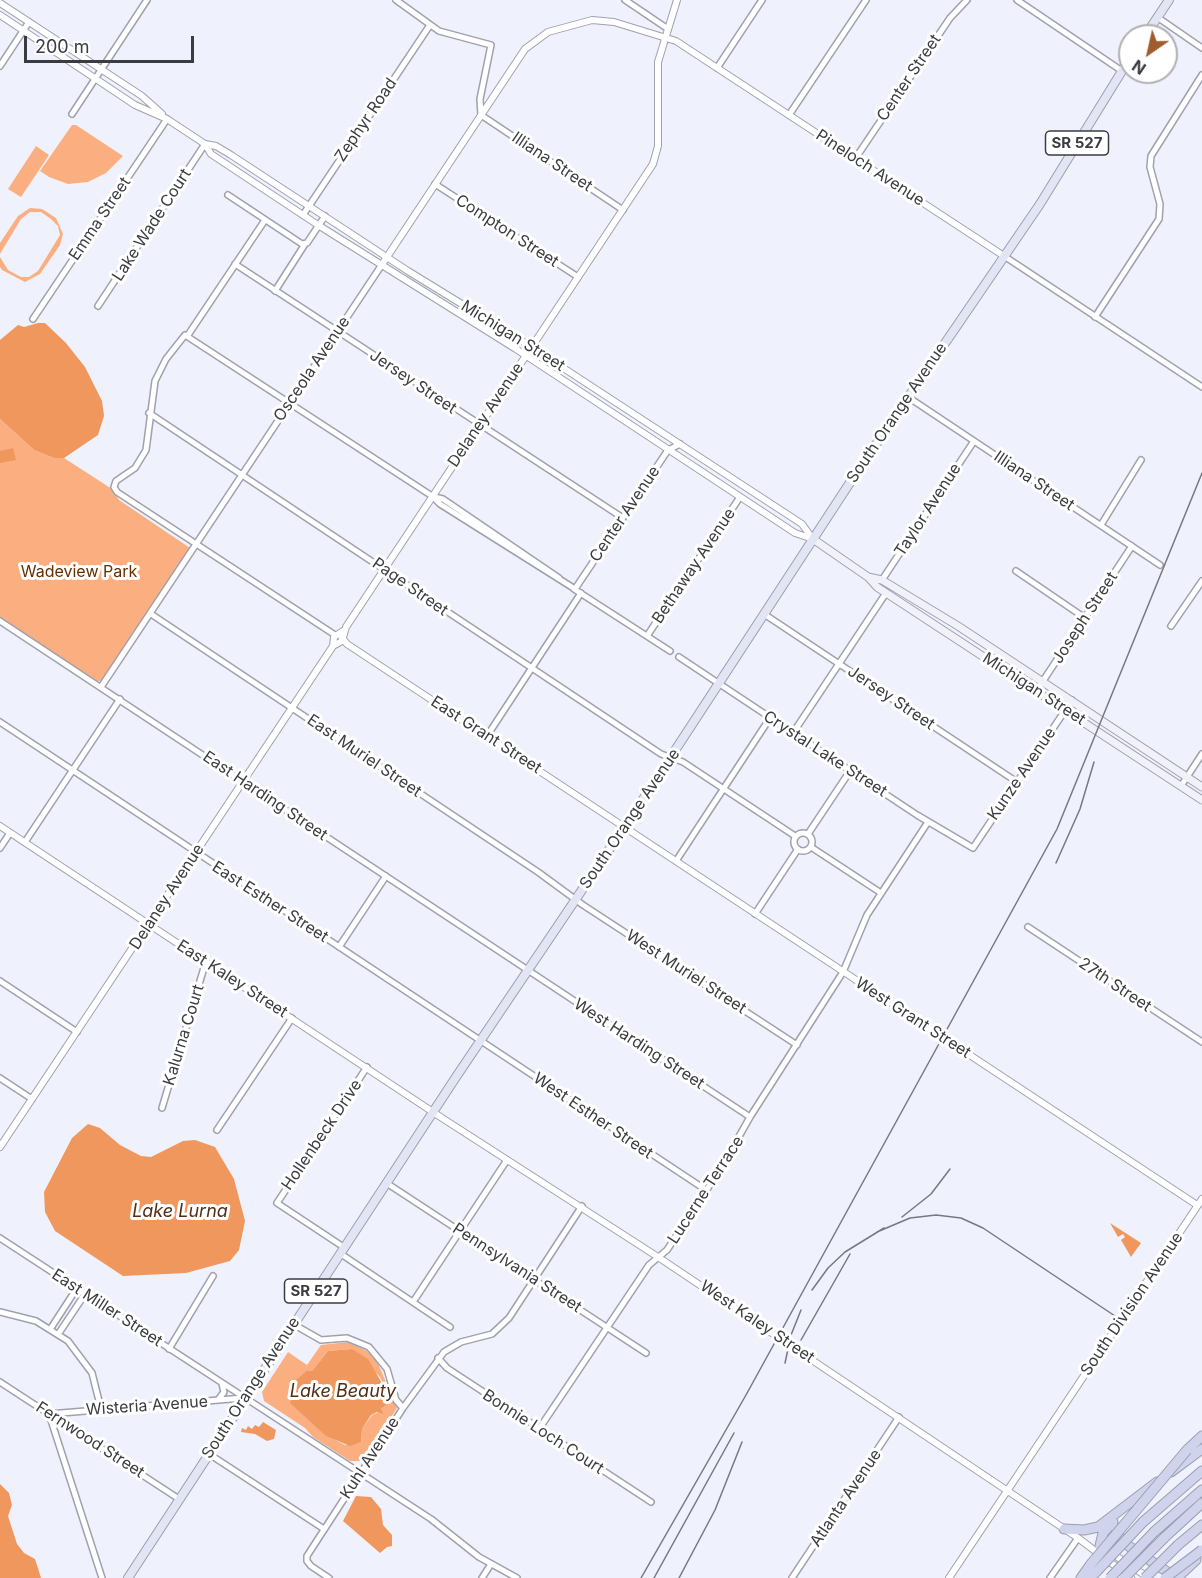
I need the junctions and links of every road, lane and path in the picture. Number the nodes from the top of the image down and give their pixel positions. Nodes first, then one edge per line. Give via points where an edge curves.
1 (147, 0) edge
2 (396, 0) edge
3 (625, 0) edge
4 (677, 0) edge
5 (762, 0) edge
6 (866, 0) edge
7 (967, 0) edge
8 (1017, 0) edge
9 (1169, 0) edge
10 (0, 3) edge
11 (0, 15) edge
12 (1157, 17) junction
13 (29, 22) junction
14 (1152, 24) edge
15 (430, 25) junction
16 (668, 29) junction
17 (23, 31) junction
18 (665, 38) junction
19 (1202, 48) edge
20 (523, 52) joint
21 (0, 66) edge
22 (717, 68) junction
23 (1118, 68) edge
24 (101, 69) junction
25 (1202, 75) edge
26 (1118, 77) edge
27 (95, 78) junction
28 (72, 114) dead end
29 (481, 115) junction
30 (789, 115) junction
31 (167, 119) junction
32 (205, 144) junction
33 (855, 159) junction
34 (435, 184) junction
35 (228, 195) dead end
36 (308, 206) junction
37 (623, 210) junction
38 (303, 215) junction
39 (325, 216) junction
40 (265, 220) junction
41 (318, 225) junction
42 (305, 244) junction
43 (1004, 256) junction
44 (387, 257) junction
45 (235, 264) junction
46 (381, 266) junction
47 (578, 278) junction
48 (275, 291) junction
49 (452, 298) junction
50 (437, 301) junction
51 (98, 306) dead end
52 (1095, 317) junction
53 (33, 319) dead end
54 (337, 332) junction
55 (187, 335) junction
56 (532, 347) junction
57 (526, 356) junction
58 (1202, 387) edge
59 (908, 397) junction
60 (290, 402) junction
61 (615, 402) junction
62 (610, 411) junction
63 (149, 413) junction
64 (480, 425) junction
65 (974, 441) junction
66 (680, 444) junction
67 (669, 450) junction
68 (1142, 460) dead end
69 (242, 473) junction
70 (432, 496) junction
71 (740, 497) junction
72 (623, 518) junction
73 (1101, 525) junction
74 (813, 539) junction
75 (195, 545) junction
76 (1132, 546) junction
77 (1160, 565) dead end
78 (384, 570) junction
79 (1016, 571) dead end
80 (868, 577) junction
81 (882, 580) junction
82 (1202, 581) edge
83 (575, 589) junction
84 (899, 590) junction
85 (581, 593) junction
86 (886, 593) junction
87 (150, 614) junction
88 (764, 614) junction
89 (1085, 618) junction
90 (0, 621) edge
91 (958, 626) junction
92 (1171, 626) dead end
93 (952, 635) junction
94 (647, 636) junction
95 (338, 639) junction
96 (670, 651) dead end
97 (679, 657) dead end
98 (839, 664) junction
99 (531, 669) junction
100 (1043, 681) junction
101 (719, 684) junction
102 (101, 687) junction
103 (1037, 690) junction
104 (120, 699) junction
105 (1072, 700) junction
106 (292, 708) junction
107 (1066, 709) junction
108 (770, 718) junction
109 (0, 722) edge
110 (793, 733) junction
111 (487, 735) junction
112 (1202, 754) edge
113 (671, 757) junction
114 (73, 769) junction
115 (850, 771) junction
116 (1187, 777) junction
117 (657, 778) joint
118 (243, 782) junction
119 (1017, 782) junction
120 (1181, 786) junction
121 (1202, 787) edge
122 (650, 789) joint
123 (724, 789) junction
124 (1202, 800) edge
125 (928, 822) junction
126 (0, 826) edge
127 (624, 826) junction
128 (10, 833) junction
129 (808, 834) junction
130 (795, 837) junction
131 (25, 842) junction
132 (811, 847) junction
133 (0, 848) edge
134 (973, 848) joint
135 (798, 849) junction
136 (196, 852) junction
137 (676, 861) junction
138 (386, 876) junction
139 (881, 893) junction
140 (576, 899) junction
141 (755, 914) junction
142 (149, 924) junction
143 (1028, 927) dead end
144 (339, 947) junction
145 (206, 961) junction
146 (529, 971) junction
147 (843, 972) junction
148 (0, 981) edge
149 (292, 1018) junction
150 (77, 1032) junction
151 (481, 1041) junction
152 (1202, 1042) edge
153 (797, 1045) junction
154 (367, 1067) junction
155 (0, 1078) edge
156 (32, 1099) junction
157 (162, 1108) dead end
158 (433, 1112) junction
159 (750, 1117) junction
160 (217, 1130) dead end
161 (0, 1147) edge
162 (507, 1160) junction
163 (388, 1184) junction
164 (706, 1190) junction
165 (1202, 1199) edge
166 (582, 1206) junction
167 (1200, 1207) edge
168 (460, 1232) junction
169 (0, 1238) edge
170 (343, 1251) junction
171 (658, 1257) junction
172 (213, 1276) dead end
173 (534, 1280) junction
174 (77, 1288) junction
175 (85, 1293) junction
176 (414, 1302) junction
177 (0, 1311) edge
178 (293, 1324) junction
179 (450, 1327) dead end
180 (607, 1327) junction
181 (51, 1328) junction
182 (59, 1333) junction
183 (169, 1348) junction
184 (646, 1353) dead end
185 (438, 1358) junction
186 (218, 1381) junction
187 (0, 1382) edge
188 (245, 1398) junction
189 (218, 1400) junction
190 (403, 1408) junction
191 (101, 1409) junction
192 (49, 1414) junction
193 (899, 1417) junction
194 (539, 1429) junction
195 (1202, 1436) edge
196 (1202, 1449) edge
197 (209, 1454) junction
198 (1188, 1455) junction
199 (1202, 1471) edge
200 (360, 1474) junction
201 (1202, 1490) edge
202 (1007, 1492) junction
203 (179, 1499) junction
204 (651, 1502) dead end
205 (1202, 1503) edge
206 (1120, 1518) junction
207 (1202, 1525) edge
208 (324, 1529) junction
209 (1064, 1529) junction
210 (1078, 1538) junction
211 (1100, 1546) junction
212 (1200, 1554) edge
213 (1107, 1562) junction
214 (491, 1564) junction
215 (1094, 1567) junction
216 (1185, 1577) edge
217 (102, 1578) edge
218 (128, 1578) edge
219 (329, 1578) edge
220 (482, 1578) edge
221 (517, 1578) edge
222 (792, 1578) edge
223 (949, 1578) edge
224 (1050, 1578) edge
225 (1081, 1578) edge
226 (1090, 1578) edge
227 (1110, 1578) edge
228 (1124, 1578) edge
229 (1131, 1578) edge
230 (1145, 1578) edge
231 (1150, 1578) edge
232 (1165, 1578) edge

1 - 24 street
2 - 15 street
3 - 16 street
4 - 16 street
5 - 22 street
6 - 30 street
7 - 33 street, Center Street via 950,18
8 - 23 street
9 - 12 main road
10 - 13 street, Michigan Street
11 - 17 street, Michigan Street
12 - 14 main road
12 - 19 street
13 - 17 street
13 - 24 street, Michigan Street
15 - 29 street via 491,45 480,99
15 - 36 street, Zephyr Road
16 - 18 street
17 - 21 street
17 - 27 street, Michigan Street
18 - 20 street, Pineloch Avenue via 614,22 587,20 548,32
18 - 22 street, Pineloch Avenue
18 - 37 street, Delaney Avenue via 658,67 658,146 649,170
20 - 29 street, Osceola Avenue
22 - 30 street, Pineloch Avenue
24 - 27 street
24 - 31 street, Michigan Street via 142,96
25 - 52 street via 1151,156 1160,219
26 - 43 main road, South Orange Avenue / SR 527
27 - 28 street
27 - 31 street, Michigan Street via 135,105
29 - 34 street, Osceola Avenue
29 - 37 street, Illiana Street
30 - 33 street, Pineloch Avenue
31 - 32 street, Michigan Street
31 - 53 street, Emma Street
32 - 36 street, Michigan Street via 216,146
32 - 38 street, Michigan Street via 211,154
32 - 51 street, Lake Wade Court
33 - 43 street, Pineloch Avenue
34 - 44 street, Osceola Avenue
34 - 47 street, Compton Street
35 - 40 street
36 - 38 street, Zephyr Road
36 - 39 street, Michigan Street
37 - 47 street, Delaney Avenue
38 - 41 street, Michigan Street
39 - 41 street
39 - 44 street, Michigan Street
40 - 42 street
40 - 45 street
41 - 42 street
41 - 46 street, Michigan Street
42 - 48 street
43 - 52 street, Pineloch Avenue
43 - 59 main road, South Orange Avenue / SR 527
44 - 46 street, Osceola Avenue
44 - 49 street, Michigan Street
45 - 48 street, Jersey Street
45 - 55 street
46 - 50 street, Michigan Street
46 - 54 street, Osceola Avenue
47 - 56 street, Delaney Avenue
48 - 54 street, Jersey Street
49 - 50 street
49 - 56 street, Michigan Street
50 - 57 street, Michigan Street
52 - 58 street, Pineloch Avenue
54 - 60 street, Osceola Avenue
54 - 64 street, Jersey Street
55 - 60 street
55 - 63 street via 159,370
56 - 57 street, Delaney Avenue
56 - 61 street, Michigan Street
57 - 62 street, Michigan Street
57 - 64 street, Delaney Avenue
59 - 65 street, Illiana Street
59 - 74 main road, South Orange Avenue / SR 527
60 - 69 street, Osceola Avenue
60 - 70 street
61 - 62 street
61 - 66 street, Michigan Street
62 - 67 street, Michigan Street
63 - 69 street, Page Street
63 - 75 street, East Grant Street via 143,457 114,487 121,497
64 - 70 street, Delaney Avenue
64 - 72 street, Jersey Street
65 - 73 street, Illiana Street
65 - 81 street, Taylor Avenue
66 - 67 street, Center Avenue
66 - 74 street, Michigan Street via 802,524
67 - 71 street, Michigan Street
67 - 72 street, Center Avenue
68 - 73 street
69 - 75 street, Osceola Avenue
69 - 78 street, Page Street
70 - 78 street, Delaney Avenue
70 - 83 street via 443,499
71 - 74 street, Michigan Street via 795,533
71 - 94 street, Bethaway Avenue
72 - 83 street, Center Avenue
73 - 76 street, Illiana Street
74 - 80 main road, Michigan Street
74 - 88 main road, South Orange Avenue / SR 527
75 - 87 street, Osceola Avenue
75 - 95 street, East Grant Street
76 - 77 street, Illiana Street
76 - 89 street, Joseph Street
78 - 95 street, Delaney Avenue
78 - 99 street, Page Street
79 - 89 street
80 - 81 main road, Michigan Street
80 - 86 main road, Michigan Street
81 - 84 main road, Michigan Street
82 - 92 street
83 - 85 street
84 - 86 main road
84 - 91 main road, Michigan Street
85 - 94 street
85 - 99 street
86 - 93 main road, Michigan Street
86 - 98 street
87 - 102 street, Osceola Avenue
87 - 106 street, East Muriel Street
88 - 98 street, Jersey Street
88 - 101 main road, South Orange Avenue / SR 527
89 - 100 street, Joseph Street
90 - 102 street, East Harding Street
91 - 93 main road
91 - 100 main road, Michigan Street
93 - 103 main road, Michigan Street
94 - 96 street
95 - 106 street, Delaney Avenue
95 - 111 street, East Grant Street
97 - 101 street, Crystal Lake Street
98 - 110 street
98 - 119 street, Jersey Street
99 - 111 street
99 - 113 street, Page Street
100 - 103 street, Joseph Street
100 - 105 main road, Michigan Street
101 - 108 street, Crystal Lake Street
101 - 113 main road, South Orange Avenue / SR 527
102 - 104 street, East Harding Street
103 - 107 main road, Michigan Street
104 - 114 street
104 - 118 street, East Harding Street
105 - 107 street, Kunze Avenue
105 - 116 main road, Michigan Street
106 - 118 street, Delaney Avenue
106 - 140 street, East Muriel Street
107 - 119 street, Kunze Avenue
107 - 120 main road, Michigan Street
108 - 110 street, Crystal Lake Street
108 - 123 street
109 - 114 street, East Esther Street
110 - 115 street, Crystal Lake Street
111 - 127 street, East Grant Street
112 - 116 street
113 - 117 main road, South Orange Avenue / SR 527
113 - 123 street, Page Street
114 - 131 street
114 - 136 street, East Esther Street
115 - 125 street, Crystal Lake Street
115 - 129 street
116 - 120 street
116 - 121 main road, Michigan Street
117 - 122 main road, South Orange Avenue / SR 527
118 - 136 street, Delaney Avenue
118 - 138 street, East Harding Street
119 - 134 street, Kunze Avenue
120 - 124 main road, Michigan Street
122 - 127 main road, South Orange Avenue / SR 527
123 - 130 street, Page Street
123 - 137 street
125 - 134 street, Crystal Lake Street
125 - 139 street, Lucerne Terrace
126 - 128 street, East Kaley Street
127 - 137 street, West Grant Street
127 - 140 main road, South Orange Avenue / SR 527
128 - 131 street, East Kaley Street
128 - 133 street
129 - 130 street
129 - 132 street
130 - 135 street
131 - 142 street, East Kaley Street
132 - 135 street via 805,851
132 - 139 street
135 - 141 street
136 - 142 street, Delaney Avenue
136 - 144 street, East Esther Street
137 - 141 street, West Grant Street
138 - 144 street
138 - 146 street, East Harding Street
139 - 147 street, Lucerne Terrace via 862,925
140 - 146 main road, South Orange Avenue / SR 527
140 - 153 street, West Muriel Street
141 - 147 street, West Grant Street
142 - 145 street, East Kaley Street
142 - 150 street, Delaney Avenue
143 - 152 street, 27th Street
144 - 151 street, East Esther Street
145 - 149 street, East Kaley Street
145 - 157 street, Kalurna Court
146 - 151 main road, South Orange Avenue / SR 527
146 - 159 street, West Harding Street
147 - 153 street, Lucerne Terrace
147 - 167 street, West Grant Street
148 - 150 street
149 - 154 street, East Kaley Street
149 - 160 street
150 - 156 street, Delaney Avenue
151 - 158 main road, South Orange Avenue / SR 527
151 - 164 street, West Esther Street
153 - 159 street, Lucerne Terrace
154 - 158 street, East Kaley Street
154 - 170 street, Hollenbeck Drive via 277,1203
155 - 156 street
156 - 161 street, Delaney Avenue
158 - 162 street, West Kaley Street
158 - 163 main road, South Orange Avenue / SR 527
159 - 164 street, Lucerne Terrace
162 - 166 street, West Kaley Street
162 - 168 street
163 - 168 street, Pennsylvania Street
163 - 170 main road, South Orange Avenue / SR 527
164 - 171 street, Lucerne Terrace via 667,1250
165 - 167 street, South Division Avenue
166 - 171 street, West Kaley Street
166 - 173 street, Kuhl Avenue
167 - 202 street, South Division Avenue
168 - 173 street, Pennsylvania Street
168 - 176 street
169 - 174 street, East Miller Street
170 - 176 street
170 - 178 main road, South Orange Avenue / SR 527
171 - 180 street, Lucerne Terrace via 649,1264
171 - 193 street, West Kaley Street
172 - 183 street
173 - 180 street, Pennsylvania Street
173 - 185 street, Kuhl Avenue via 509,1318 492,1334 461,1342
174 - 175 street, East Miller Street
174 - 181 street
175 - 182 street
175 - 183 street, East Miller Street
176 - 179 street
177 - 181 street
178 - 188 main road, South Orange Avenue / SR 527
178 - 190 street via 317,1339 354,1340 374,1351 387,1369 396,1400
180 - 184 street, Pennsylvania Street
180 - 194 street, Lucerne Terrace
181 - 182 street
182 - 191 street via 86,1361 97,1386
183 - 186 street, East Miller Street
185 - 190 street, Kuhl Avenue
185 - 194 street, Bonnie Loch Court via 447,1368
186 - 188 street, East Miller Street
186 - 189 street via 224,1392
187 - 192 street, Fernwood Street
188 - 189 street, Wisteria Avenue
188 - 197 main road, South Orange Avenue / SR 527
188 - 200 street, East Miller Street
189 - 191 street, Wisteria Avenue
190 - 200 street, Kuhl Avenue
191 - 192 street, Wisteria Avenue
192 - 203 street, Fernwood Street
192 - 217 street
193 - 202 street, West Kaley Street
193 - 222 street, Atlanta Avenue
194 - 204 street, Bonnie Loch Court
195 - 198 highway
196 - 198 highway
197 - 203 main road, South Orange Avenue / SR 527
197 - 208 street
198 - 206 highway
198 - 209 highway via 1098,1527
198 - 215 highway, bridge
199 - 215 highway, bridge
200 - 208 street, Kuhl Avenue
200 - 214 street, East Miller Street
201 - 227 highway, bridge
202 - 209 street, West Kaley Street
202 - 223 street, South Division Avenue
203 - 218 main road, South Orange Avenue / SR 527
205 - 228 highway, bridge
206 - 211 highway via 1103,1533
206 - 212 highway via 1116,1534 1121,1541 1169,1573 1180,1575
207 - 230 highway, bridge
208 - 219 street, Kuhl Avenue via 307,1561
209 - 210 street, West Kaley Street
210 - 211 street, West Kaley Street
210 - 213 street, West Kaley Street
210 - 224 street
211 - 213 highway
211 - 231 street, West Kaley Street
212 - 216 highway
212 - 232 highway, bridge
213 - 229 street, West Kaley Street
214 - 220 street
214 - 221 street, East Miller Street
215 - 225 highway
215 - 226 highway

